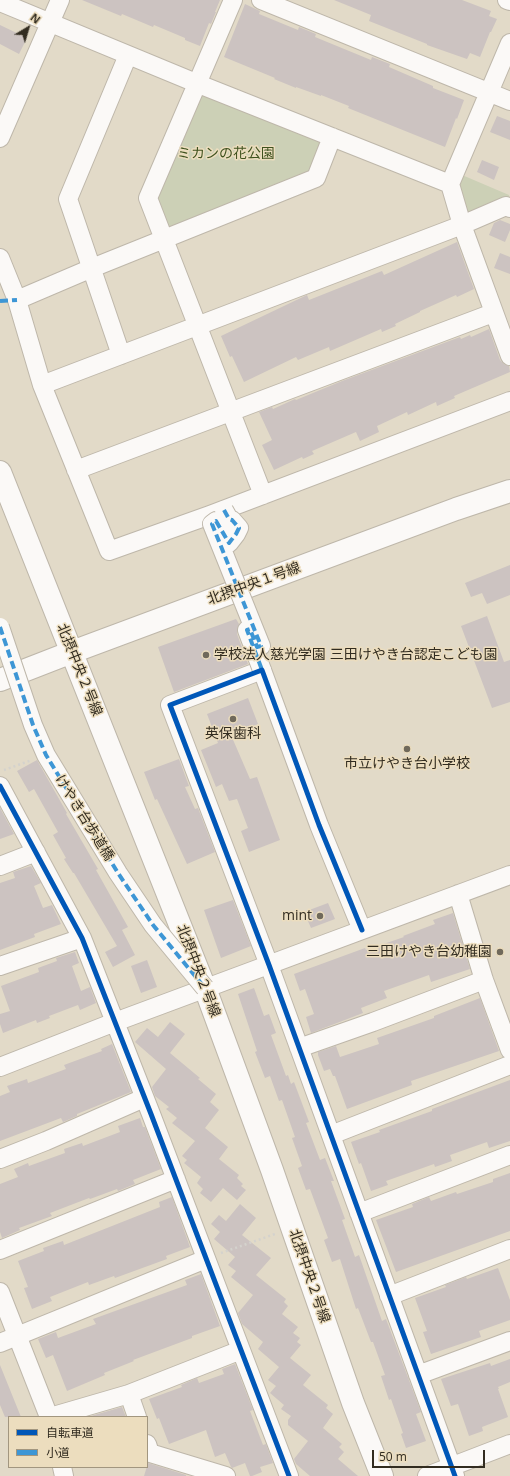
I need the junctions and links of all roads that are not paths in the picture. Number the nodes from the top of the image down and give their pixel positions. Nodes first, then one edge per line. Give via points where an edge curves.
1 (60, 0) edge
2 (232, 0) edge
3 (261, 0) edge
4 (507, 0) edge
5 (510, 1) edge
6 (0, 2) edge
7 (50, 23) junction
8 (510, 43) edge
9 (128, 55) junction
10 (196, 83) junction
11 (488, 92) junction
12 (510, 101) edge
13 (332, 137) junction
14 (0, 138) edge
15 (450, 184) junction
16 (510, 208) edge
17 (462, 225) junction
18 (164, 239) junction
19 (0, 258) edge
20 (92, 268) junction
21 (17, 300) junction
22 (493, 313) junction
23 (197, 325) junction
24 (121, 355) junction
25 (510, 356) edge
26 (42, 385) junction
27 (510, 401) edge
28 (230, 412) junction
29 (76, 470) junction
30 (0, 472) edge
31 (510, 491) edge
32 (263, 496) junction
33 (224, 510) junction
34 (0, 627) edge
35 (72, 652) junction
36 (262, 670) junction
37 (0, 680) edge
38 (0, 786) edge
39 (36, 852) junction
40 (0, 866) edge
41 (510, 875) edge
42 (458, 894) junction
43 (362, 930) junction
44 (82, 938) junction
45 (269, 965) junction
46 (0, 966) edge
47 (484, 980) junction
48 (205, 988) junction
49 (115, 1022) junction
50 (299, 1048) junction
51 (510, 1050) edge
52 (510, 1065) edge
53 (0, 1067) edge
54 (144, 1098) junction
55 (331, 1135) junction
56 (510, 1155) edge
57 (0, 1159) edge
58 (176, 1179) junction
59 (359, 1213) junction
60 (510, 1249) edge
61 (0, 1250) edge
62 (206, 1259) junction
63 (0, 1292) edge
64 (389, 1296) junction
65 (17, 1337) junction
66 (510, 1341) edge
67 (0, 1343) edge
68 (241, 1350) junction
69 (418, 1375) junction
70 (129, 1394) junction
71 (49, 1416) edge
72 (52, 1416) edge
73 (137, 1416) edge
74 (510, 1444) edge
75 (148, 1447) edge
76 (453, 1471) edge
77 (226, 1476) edge
78 (289, 1476) edge
79 (382, 1476) edge
80 (427, 1476) edge

1 - 7 street
2 - 10 street
3 - 11 street
4 - 5 street
6 - 7 street
7 - 9 street
7 - 14 street
8 - 11 street
9 - 10 street
9 - 20 street via 68,199
10 - 13 street
10 - 18 street via 148,198
11 - 12 street
11 - 15 street
13 - 15 street
13 - 18 street via 316,178
15 - 17 street
16 - 17 street via 506,206
17 - 22 street
17 - 23 street
18 - 20 street
18 - 23 street
19 - 21 street
20 - 21 street
20 - 24 street
21 - 26 street
22 - 25 street
22 - 28 street
23 - 24 street
23 - 28 street
24 - 26 street
26 - 29 street
27 - 32 street
28 - 29 street
28 - 32 street
29 - 33 street via 109,551
30 - 35 street, 北摂中央２号線
31 - 35 street, 北摂中央１号線 via 456,508
32 - 33 street
33 - 36 street, bridge via 238,528 229,543 216,522 212,524 261,646 257,647 250,629 247,630
34 - 48 street, けやき台歩道橋, bridge via 33,725 46,755 153,925
35 - 37 street, 北摂中央１号線
35 - 48 street, 北摂中央２号線
36 - 43 street via 319,825
36 - 45 street via 170,704
38 - 39 street
39 - 40 street
39 - 44 street
41 - 42 street
42 - 43 street
42 - 47 street
43 - 45 street
44 - 46 street
44 - 49 street
45 - 48 street
45 - 50 street
47 - 50 street
47 - 51 street
48 - 49 street
48 - 79 street, 北摂中央２号線 via 353,1404
49 - 53 street
49 - 54 street
50 - 55 street
52 - 55 street
54 - 57 street
54 - 58 street
55 - 59 street
56 - 59 street
58 - 61 street
58 - 62 street
59 - 64 street
60 - 64 street
62 - 65 street
62 - 68 street
63 - 65 street
64 - 69 street
65 - 67 street
65 - 71 street
66 - 69 street
68 - 70 street
68 - 78 street
69 - 76 street
70 - 72 street
70 - 73 street
74 - 76 street
75 - 77 street via 150,1452
76 - 80 street

